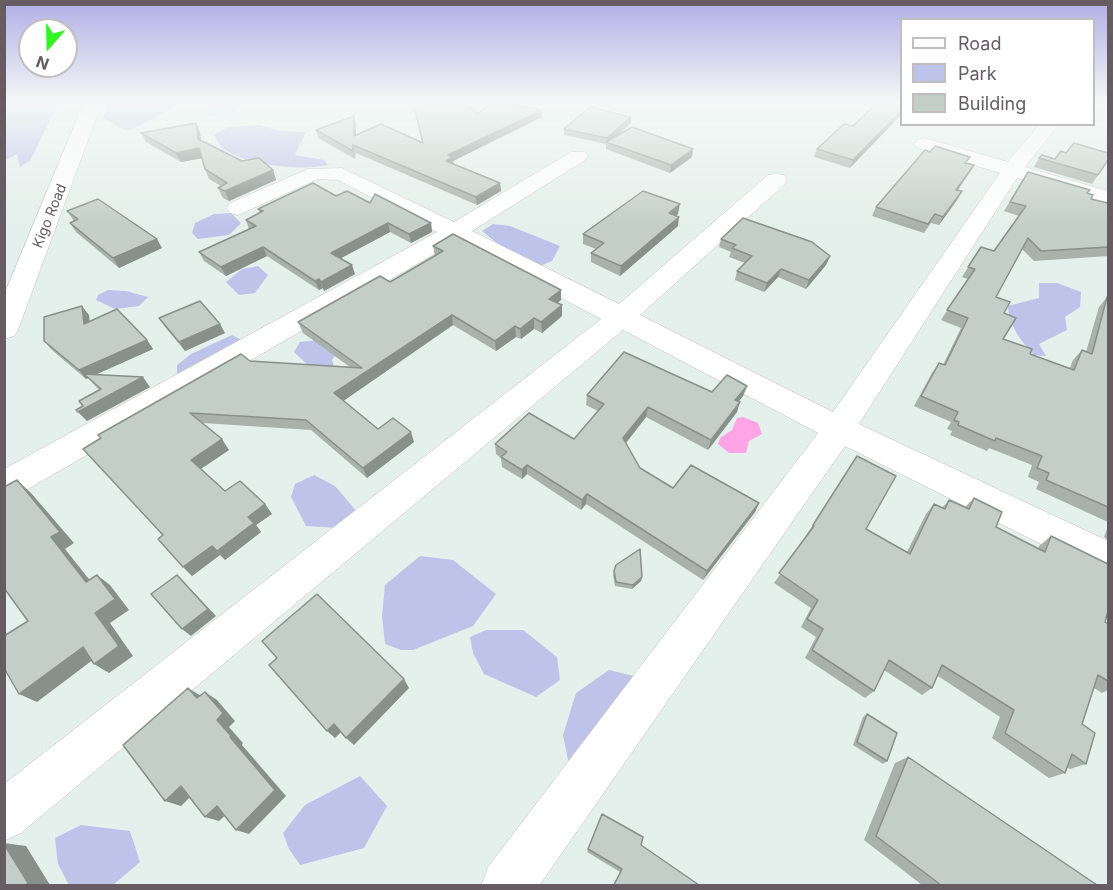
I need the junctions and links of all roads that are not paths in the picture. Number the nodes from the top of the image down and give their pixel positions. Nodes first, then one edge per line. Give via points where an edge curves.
1 (77, 144) edge
2 (924, 144) dead end
3 (1034, 144) edge
4 (578, 156) dead end
5 (1012, 170) junction
6 (776, 180) dead end
7 (1108, 198) edge
8 (238, 208) dead end
9 (456, 231) junction
10 (622, 316) junction
11 (4, 330) edge
12 (839, 429) junction
13 (4, 486) edge
14 (1108, 559) edge
15 (4, 816) edge
16 (507, 885) edge

1 - 11 street, Kigo Road
2 - 5 street
3 - 5 street
4 - 9 street
5 - 7 street
5 - 12 street
6 - 10 street
8 - 9 street via 315,173 331,172
9 - 10 street
9 - 13 street
10 - 12 street
10 - 15 street
12 - 14 street
12 - 16 street

